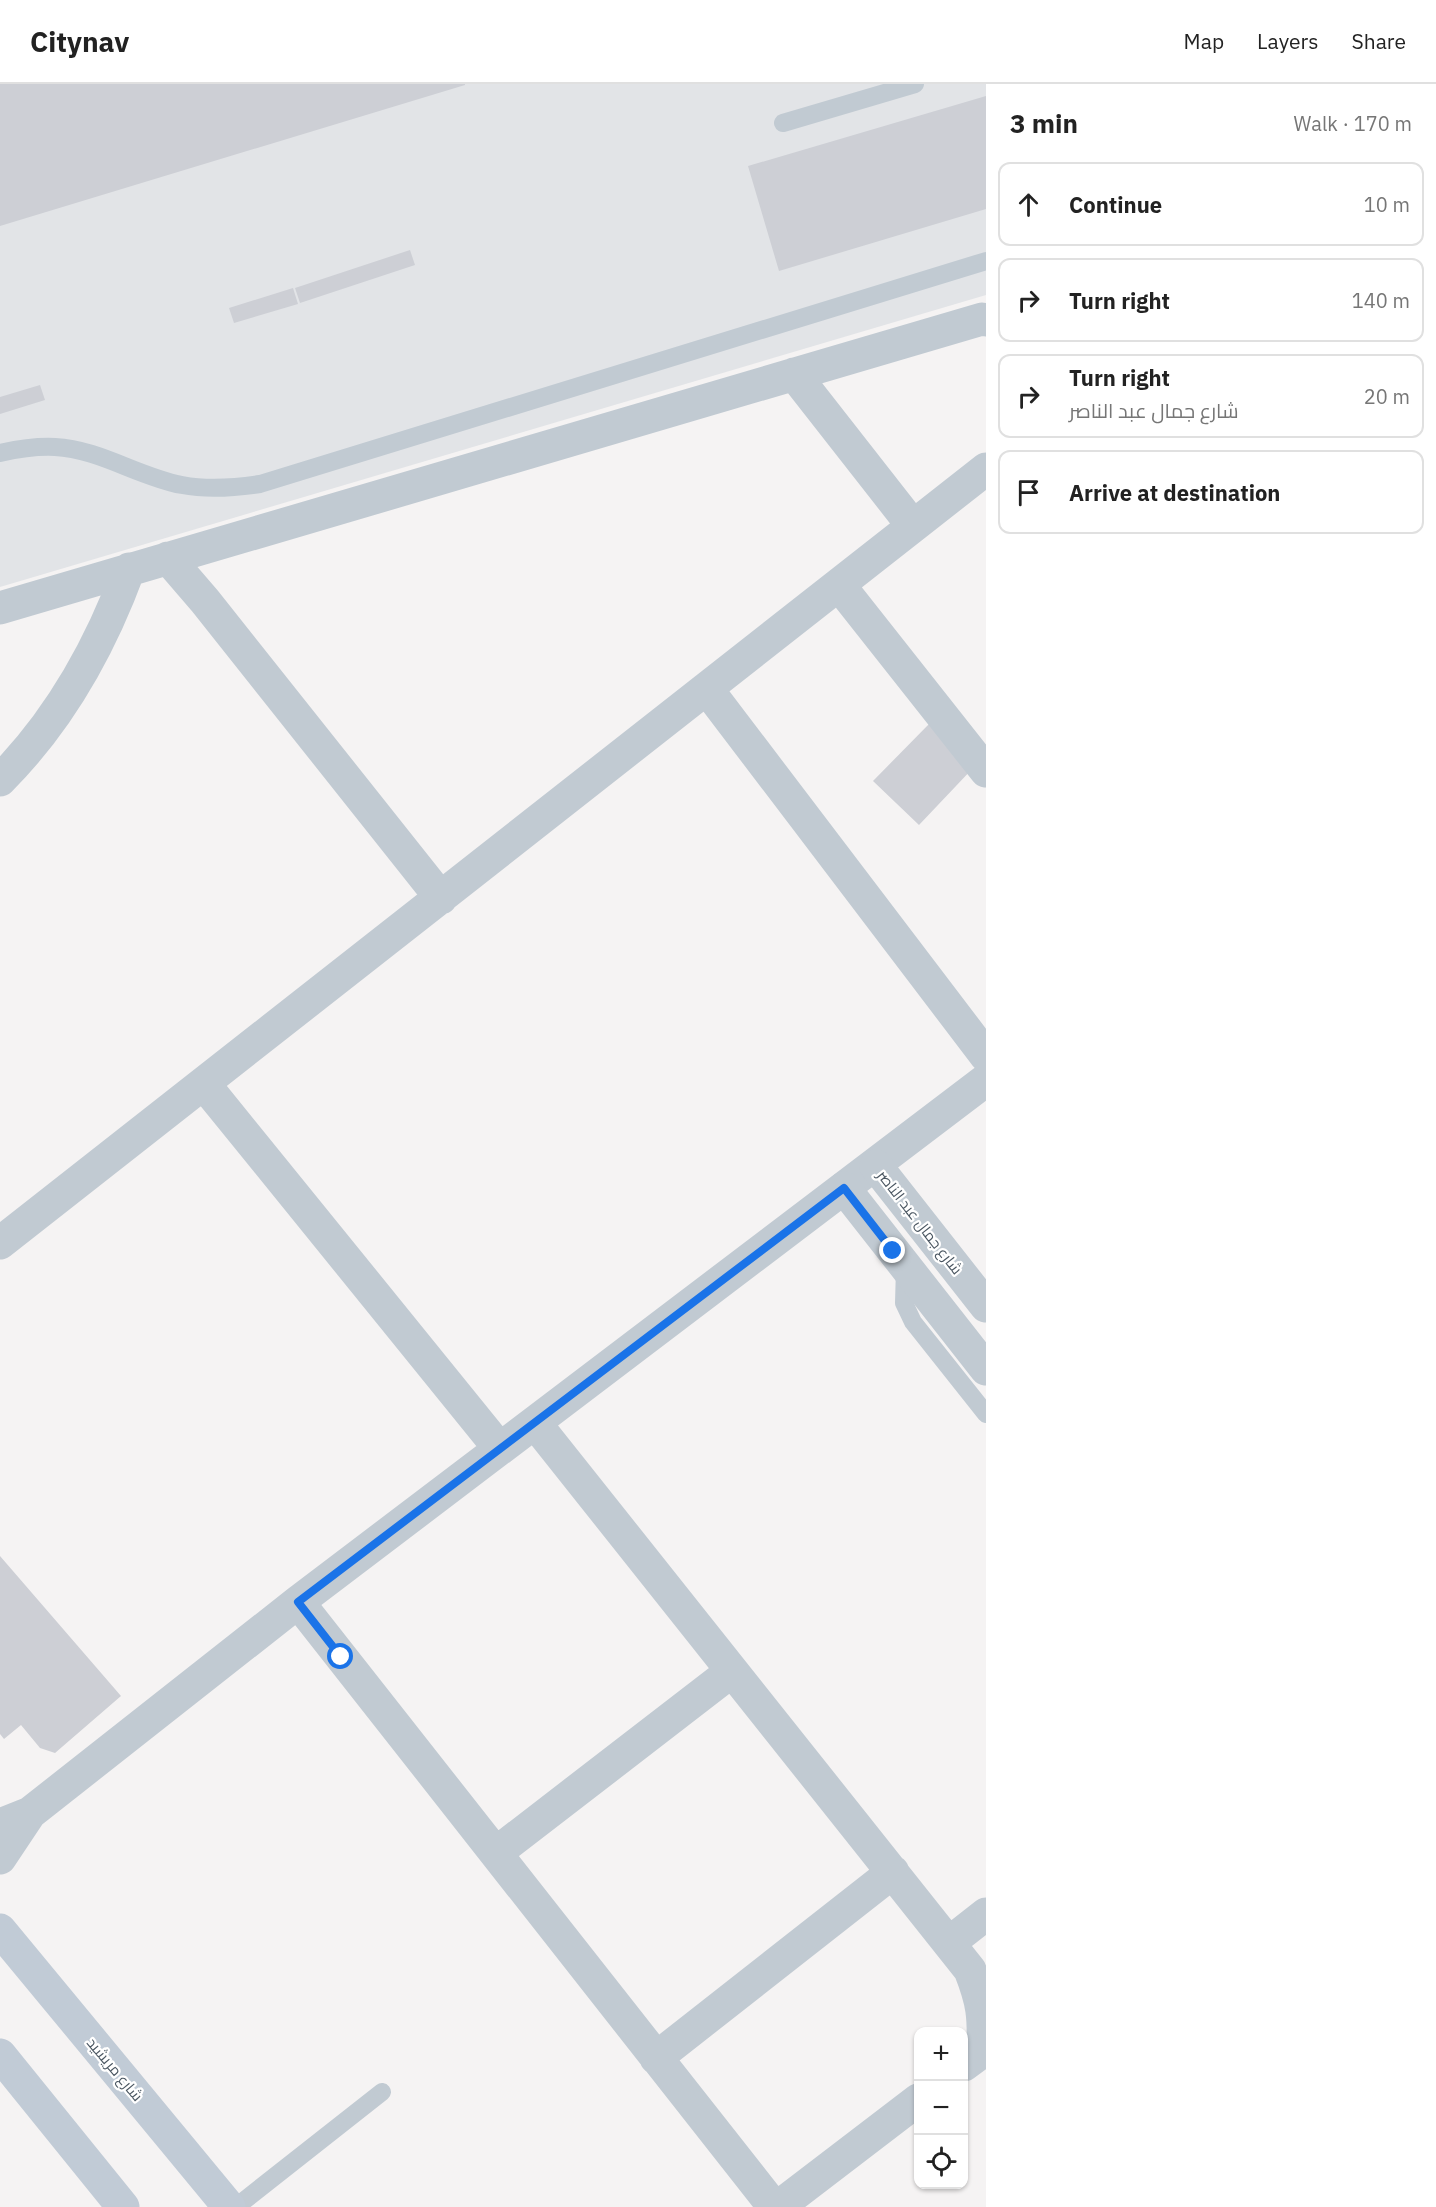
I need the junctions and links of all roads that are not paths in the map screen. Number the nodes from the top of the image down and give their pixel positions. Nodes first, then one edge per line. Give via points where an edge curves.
1 (915, 84) edge
2 (783, 123) dead end
3 (986, 261) edge
4 (986, 320) edge
5 (795, 374) junction
6 (0, 453) edge
7 (981, 484) edge
8 (913, 526) junction
9 (168, 558) junction
10 (129, 569) junction
11 (839, 585) junction
12 (0, 608) edge
13 (707, 688) junction
14 (986, 771) edge
15 (0, 780) edge
16 (441, 898) junction
17 (986, 1056) edge
18 (986, 1080) edge
19 (204, 1084) junction
20 (876, 1166) junction
21 (844, 1188) junction
22 (0, 1243) edge
23 (906, 1266) junction
24 (986, 1306) edge
25 (986, 1369) edge
26 (986, 1414) edge
27 (535, 1423) junction
28 (500, 1449) junction
29 (298, 1602) junction
30 (732, 1671) junction
31 (30, 1813) junction
32 (0, 1826) edge
33 (496, 1853) junction
34 (0, 1858) edge
35 (893, 1872) junction
36 (986, 1914) edge
37 (0, 1930) edge
38 (949, 1943) junction
39 (0, 2055) edge
40 (977, 2057) edge
41 (656, 2058) junction
42 (382, 2092) dead end
43 (914, 2103) edge
44 (123, 2207) edge
45 (230, 2207) edge
46 (236, 2207) edge
47 (776, 2207) edge

1 - 2 lane
3 - 6 lane via 260,484 234,488 183,486 57,447 28,447
4 - 5 street
5 - 8 street
5 - 9 street
7 - 8 street
8 - 11 street
9 - 10 street
9 - 16 street
10 - 12 street
10 - 15 street via 113,612 70,694
11 - 13 street
11 - 14 street
13 - 16 street
13 - 17 street
16 - 19 street
18 - 20 street
19 - 22 street
19 - 28 street
20 - 21 street
20 - 24 street, شارع جمال عبد الناصر
21 - 23 street
21 - 27 street
23 - 25 street
23 - 26 lane via 904,1303 913,1322
27 - 28 street
27 - 30 street
28 - 29 street
29 - 31 street
29 - 33 street
30 - 33 street
30 - 35 street
31 - 32 street
31 - 34 street
33 - 41 street
35 - 38 street
35 - 41 street
36 - 38 street
37 - 45 main road, شارع مريشيد
38 - 40 street via 970,1970 981,2000 984,2025
39 - 44 main road
41 - 47 street
42 - 46 lane
43 - 47 street

